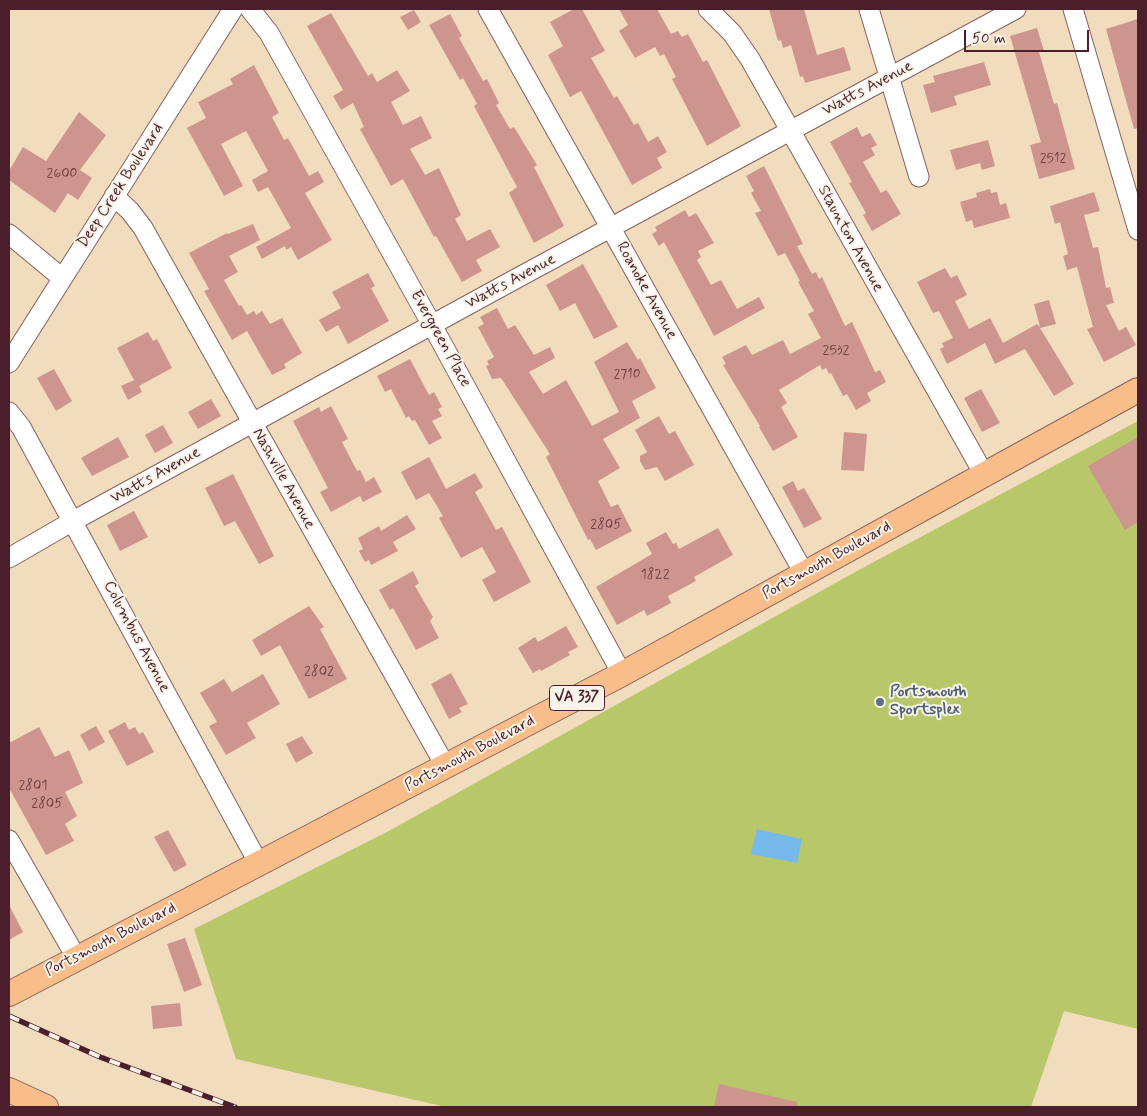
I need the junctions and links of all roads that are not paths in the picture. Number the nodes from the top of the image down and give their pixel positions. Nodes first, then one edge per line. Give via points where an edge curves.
1 (233, 9) edge
2 (250, 9) edge
3 (488, 9) edge
4 (708, 9) edge
5 (869, 9) edge
6 (1016, 9) edge
7 (1073, 9) edge
8 (889, 78) junction
9 (790, 131) junction
10 (919, 177) dead end
11 (114, 196) junction
12 (610, 229) junction
13 (1138, 230) edge
14 (9, 234) edge
15 (62, 278) junction
16 (432, 324) junction
17 (9, 363) edge
18 (1138, 390) edge
19 (9, 412) edge
20 (251, 424) junction
21 (985, 476) junction
22 (73, 521) junction
23 (9, 558) edge
24 (804, 573) junction
25 (622, 674) junction
26 (446, 767) junction
27 (9, 840) edge
28 (259, 864) junction
29 (76, 957) junction
30 (9, 994) edge
31 (9, 1090) edge
32 (46, 1107) edge

1 - 11 street, Deep Creek Boulevard
2 - 16 street, Evergreen Place via 269,34
3 - 12 street, Roanoke Avenue
4 - 9 street, Staunton Avenue via 732,33 750,59
5 - 8 street
6 - 8 street, Watts Avenue
7 - 13 street
8 - 9 street, Watts Avenue
8 - 10 street
9 - 12 street, Watts Avenue
9 - 21 street, Staunton Avenue
11 - 15 street, Deep Creek Boulevard
11 - 20 street, Nashville Avenue via 143,228
12 - 16 street, Watts Avenue
12 - 24 street, Roanoke Avenue
14 - 15 street
15 - 17 street, Deep Creek Boulevard
16 - 20 street, Watts Avenue
16 - 25 street, Evergreen Place
18 - 21 main road, Portsmouth Boulevard / VA 337
19 - 22 street, Columbus Avenue via 21,427
20 - 22 street, Watts Avenue
20 - 26 street, Nashville Avenue
21 - 24 main road, Portsmouth Boulevard / VA 337
22 - 23 street, Watts Avenue
22 - 28 street, Columbus Avenue
24 - 25 main road, Portsmouth Boulevard / VA 337
25 - 26 main road, Portsmouth Boulevard / VA 337
26 - 28 main road, Portsmouth Boulevard / VA 337
27 - 29 street
28 - 29 main road, Portsmouth Boulevard / VA 337
29 - 30 main road, Portsmouth Boulevard / VA 337
31 - 32 main road

